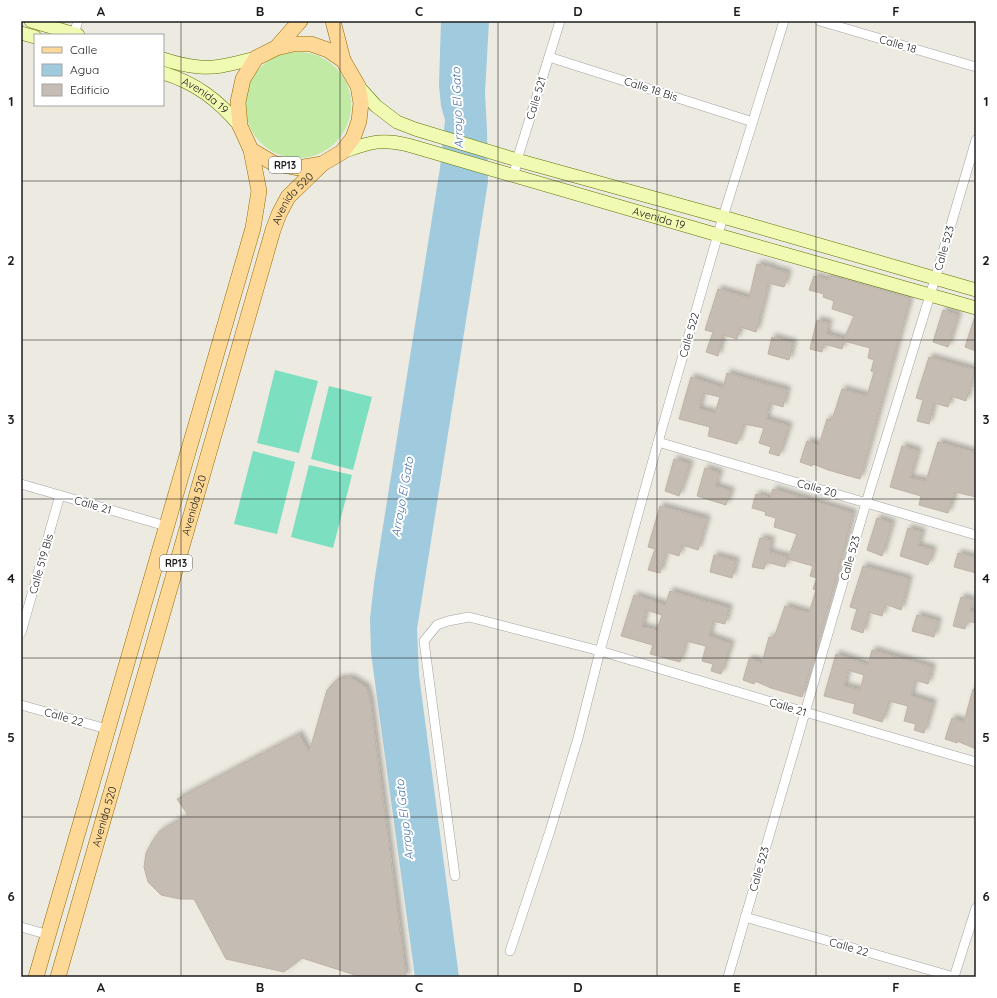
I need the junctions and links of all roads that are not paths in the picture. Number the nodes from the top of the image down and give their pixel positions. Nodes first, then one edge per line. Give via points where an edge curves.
1 (31, 21) edge
2 (78, 21) edge
3 (300, 21) edge
4 (333, 21) edge
5 (560, 21) edge
6 (784, 21) edge
7 (820, 21) edge
8 (21, 33) edge
9 (76, 34) edge
10 (34, 37) edge
11 (276, 48) junction
12 (549, 57) junction
13 (256, 58) junction
14 (164, 59) edge
15 (343, 60) junction
16 (976, 67) edge
17 (164, 73) edge
18 (358, 86) junction
19 (753, 122) junction
20 (240, 126) junction
21 (976, 140) edge
22 (251, 150) junction
23 (342, 152) junction
24 (517, 160) junction
25 (322, 164) junction
26 (514, 176) junction
27 (723, 217) junction
28 (718, 235) junction
29 (935, 278) junction
30 (976, 290) edge
31 (930, 294) junction
32 (976, 308) edge
33 (658, 442) junction
34 (21, 484) edge
35 (60, 495) junction
36 (866, 503) junction
37 (166, 526) junction
38 (976, 535) edge
39 (21, 633) edge
40 (600, 651) junction
41 (21, 705) edge
42 (805, 712) junction
43 (107, 729) junction
44 (976, 762) edge
45 (455, 876) dead end
46 (976, 908) edge
47 (745, 917) junction
48 (21, 927) edge
49 (49, 935) junction
50 (510, 951) dead end
51 (36, 977) edge
52 (58, 977) edge
53 (728, 977) edge
54 (954, 977) edge

1 - 9 main road
2 - 9 street
3 - 11 main road, RP13
4 - 15 main road, RP13
5 - 12 street, Calle 521
6 - 19 street, Calle 522
7 - 16 street, Calle 18
8 - 10 main road
11 - 13 main road, RP13
11 - 15 main road, RP13 via 293,44 311,44 328,50
12 - 19 street, Calle 18 Bis
12 - 24 street, Calle 521
13 - 14 main road, Avenida 19 via 201,68
13 - 20 main road, RP13 via 243,79 238,102
15 - 18 main road, RP13
17 - 20 main road, Avenida 19 via 207,93 226,109
18 - 23 main road, RP13 via 361,103 359,121 353,138
18 - 24 main road, Avenida 19 via 376,106 397,122 415,130
19 - 27 street, Calle 522
20 - 22 main road, RP13
21 - 29 street, Calle 523
22 - 25 main road, RP13 via 273,163 298,168
22 - 37 main road, Avenida 520 / RP13 via 258,191 253,228
23 - 25 main road, RP13
23 - 26 main road, Avenida 19 via 372,142 392,141
24 - 26 street, Calle 521
24 - 27 main road, Avenida 19
25 - 52 main road, Avenida 520 / RP13 via 288,197 272,230
26 - 28 main road, Avenida 19
27 - 28 street, Calle 522
27 - 29 main road, Avenida 19
28 - 31 main road, Avenida 19
28 - 33 street, Calle 522
29 - 30 main road, Avenida 19
29 - 31 street, Calle 523
31 - 32 main road, Avenida 19
31 - 36 street, Calle 523
33 - 36 street, Calle 20
33 - 40 street, Calle 522
34 - 35 street, Calle 21
35 - 37 street, Calle 21
35 - 39 street, Calle 519 Bis
36 - 38 street, Calle 20
36 - 42 street, Calle 523
37 - 43 main road, Avenida 520 / RP13
40 - 42 street, Calle 21
40 - 45 street, Calle 21 via 468,617 437,625 424,640
40 - 50 street, Calle 522 via 578,738
41 - 43 street, Calle 22
42 - 44 street, Calle 21
42 - 47 street, Calle 523
43 - 49 main road, Avenida 520 / RP13
46 - 54 street
47 - 53 street, Calle 523
47 - 54 street, Calle 22
48 - 49 street
49 - 51 main road, Avenida 520 / RP13

